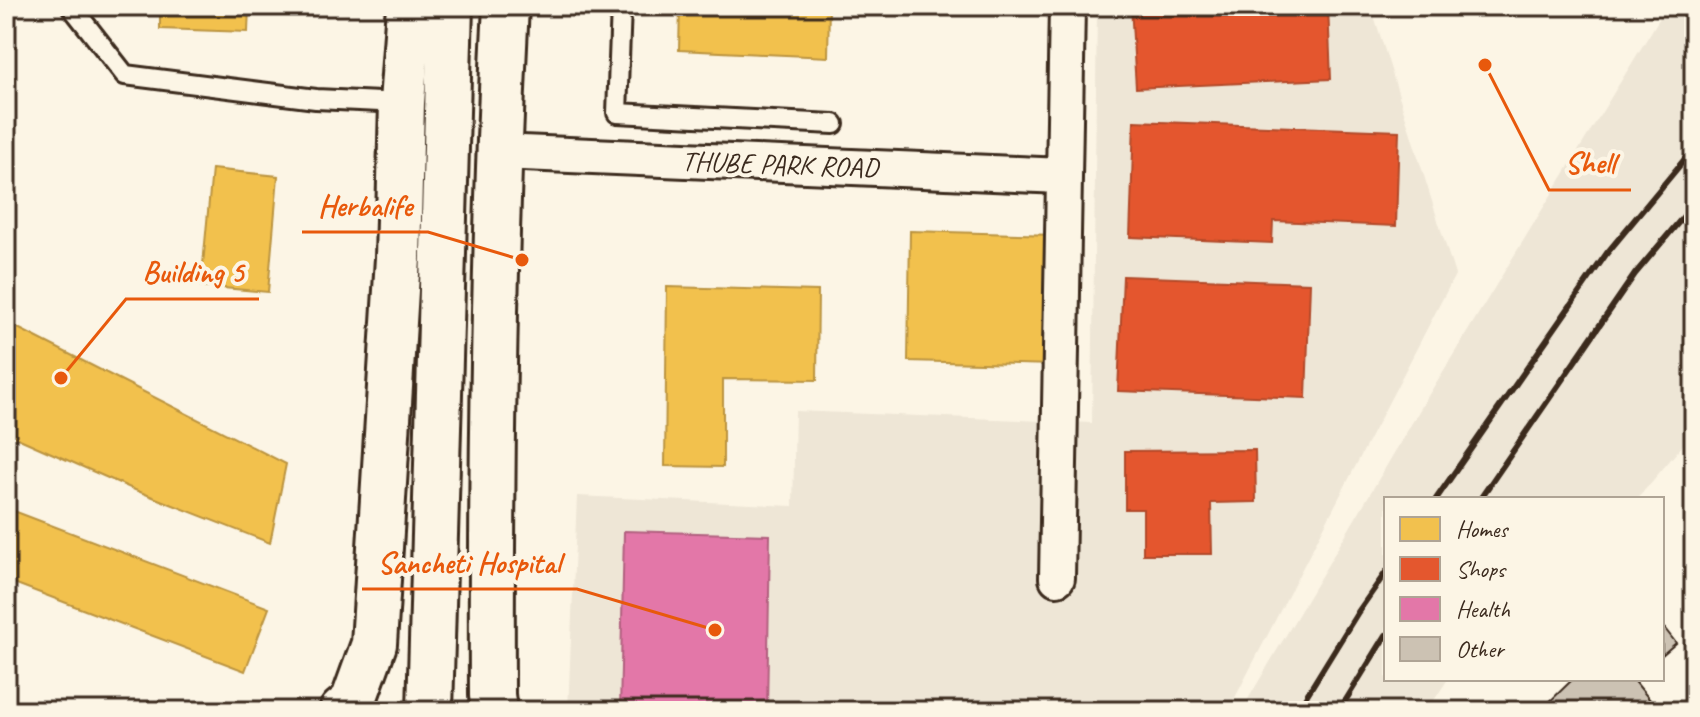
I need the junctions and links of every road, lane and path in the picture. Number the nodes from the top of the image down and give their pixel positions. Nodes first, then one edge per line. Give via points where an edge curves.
1 (71, 6) edge
2 (409, 6) edge
3 (450, 6) edge
4 (506, 6) edge
5 (621, 6) edge
6 (1067, 6) edge
7 (402, 103) junction
8 (834, 124) dead end
9 (498, 152) junction
10 (1063, 176) junction
11 (1057, 578) dead end
12 (342, 711) edge
13 (430, 711) edge
14 (494, 711) edge

1 - 7 lane via 125,75 316,99
2 - 7 main road
3 - 13 main road
4 - 9 main road
5 - 8 lane via 617,113
6 - 10 street
7 - 12 main road via 398,258 374,644 353,702
9 - 10 street, THUBE PARK ROAD
9 - 14 main road via 491,537
10 - 11 street

